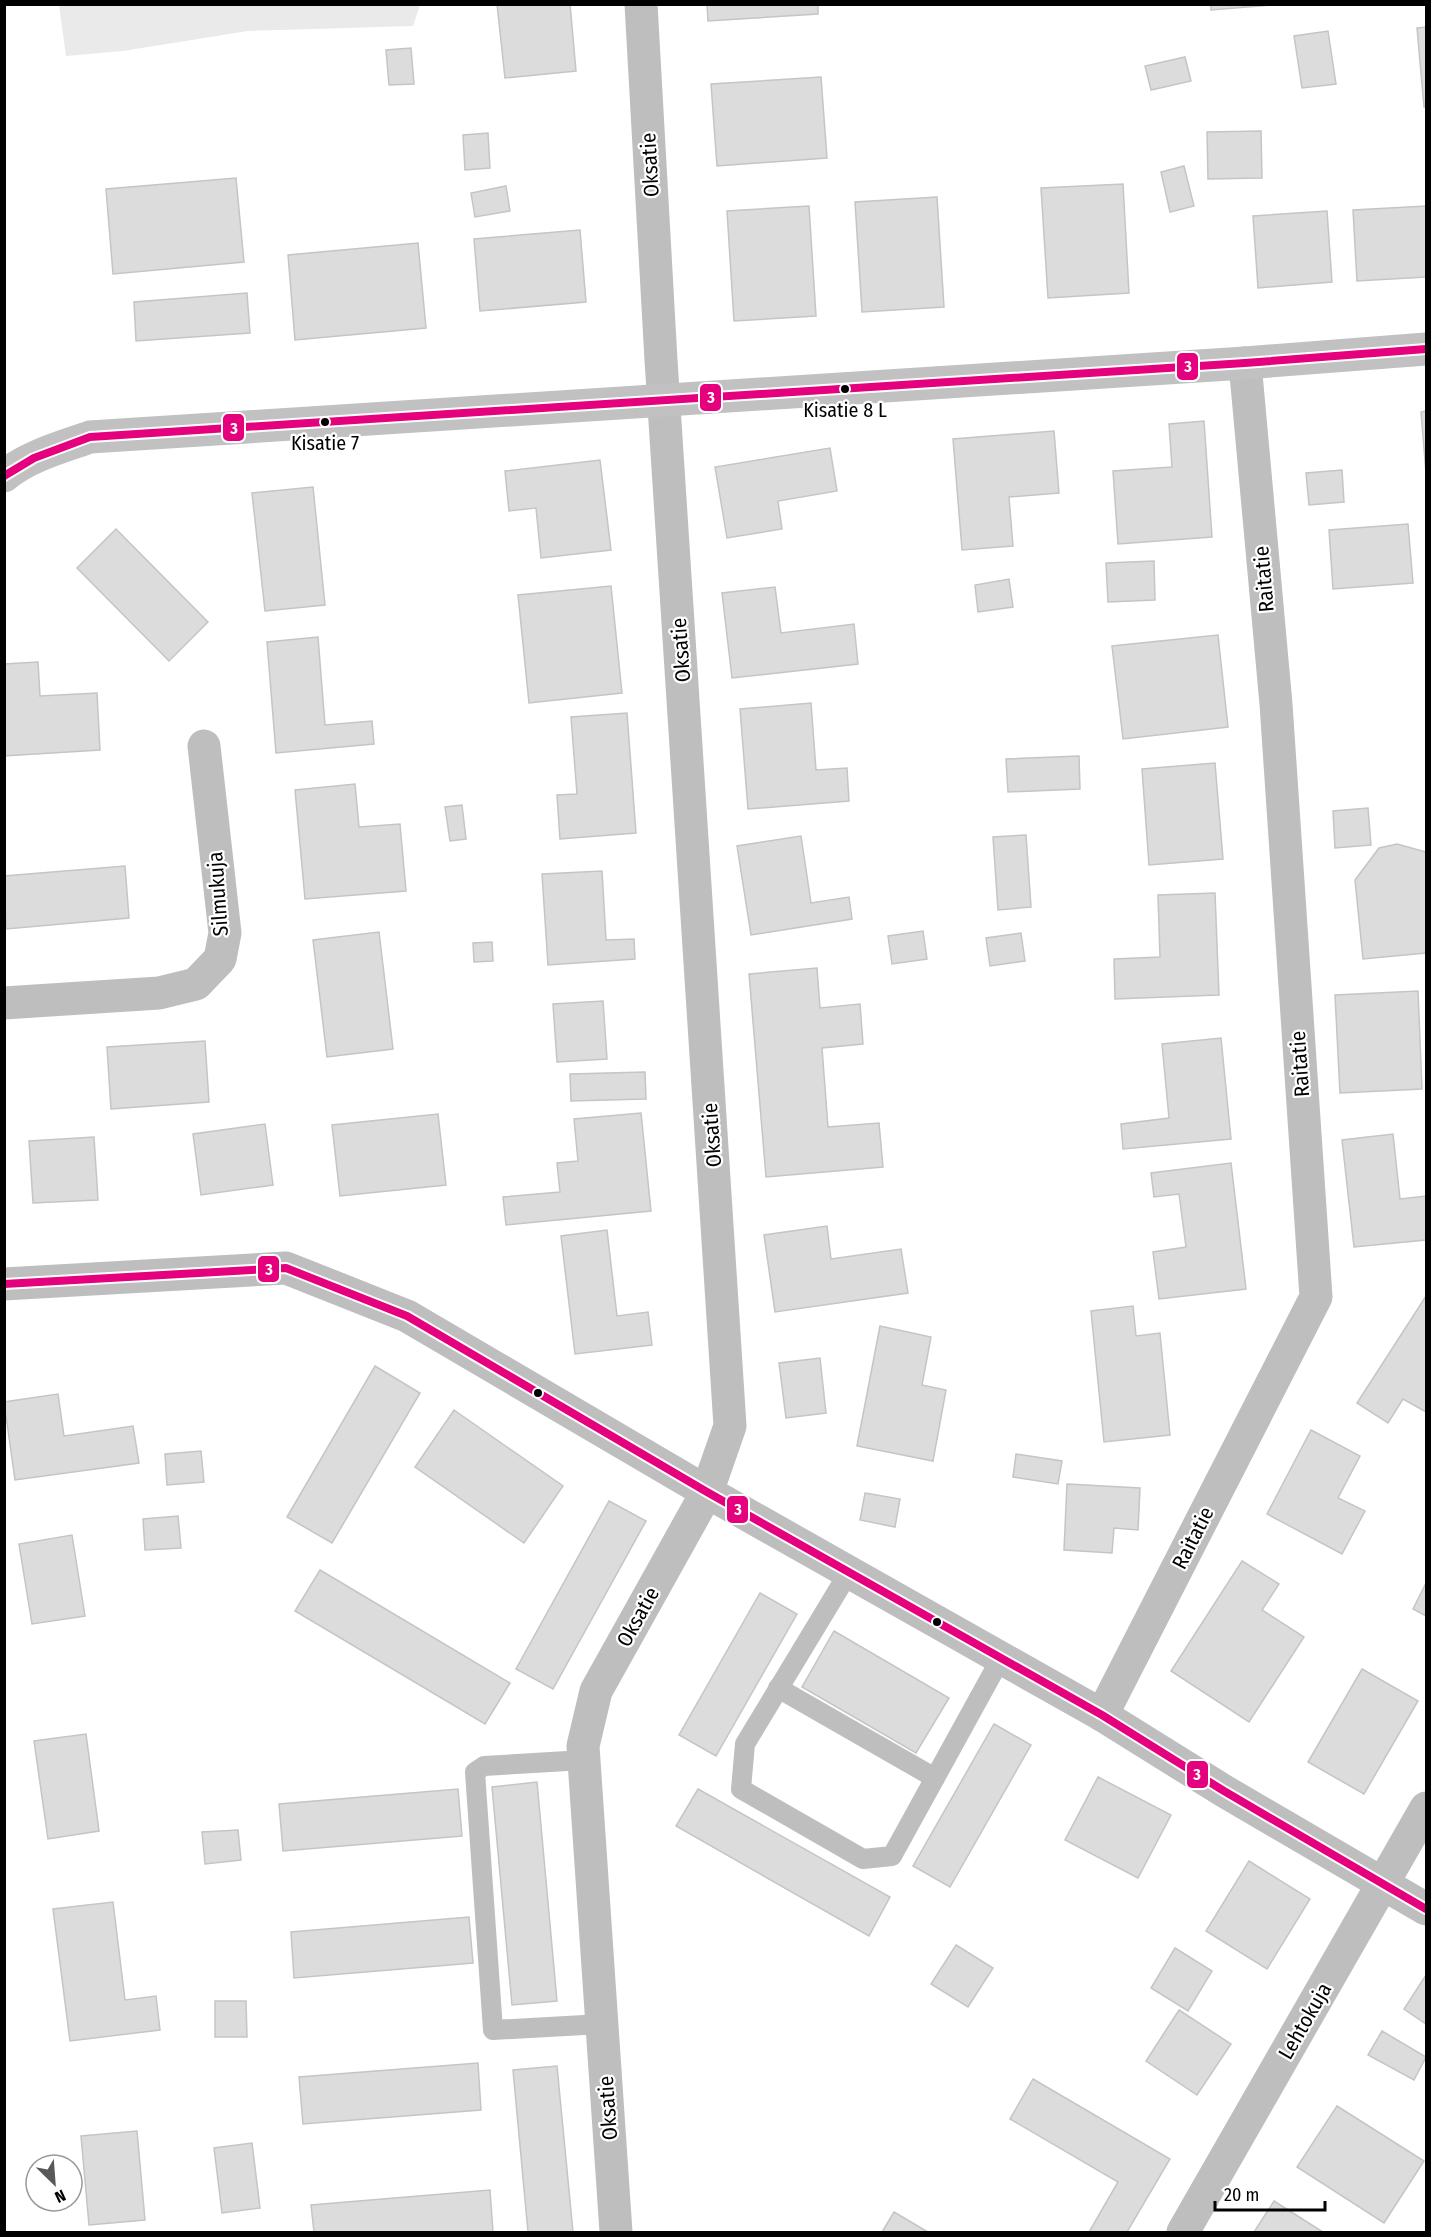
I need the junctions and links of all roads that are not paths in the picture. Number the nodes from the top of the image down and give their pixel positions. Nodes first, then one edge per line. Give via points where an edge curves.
1 (641, 4) edge
2 (1426, 349) edge
3 (1245, 363) junction
4 (665, 400) junction
5 (4, 476) edge
6 (204, 746) dead end
7 (4, 1003) edge
8 (4, 1284) edge
9 (707, 1492) junction
10 (849, 1572) junction
11 (1001, 1658) junction
12 (778, 1688) junction
13 (1102, 1715) junction
14 (584, 1760) junction
15 (935, 1778) junction
16 (1426, 1808) edge
17 (1384, 1885) junction
18 (1426, 1909) edge
19 (602, 2024) junction
20 (616, 2232) edge
21 (1183, 2232) edge

1 - 4 street, Oksatie
2 - 3 street
3 - 4 street
3 - 13 street, Raitatie via 1276,704 1316,1298
4 - 5 street via 90,436
4 - 9 street, Oksatie via 730,1426
6 - 7 street, Silmukuja via 225,933 220,959 196,984 159,993
8 - 9 street via 286,1268 407,1316
9 - 10 street
9 - 14 street, Oksatie via 596,1691 583,1746
10 - 11 street
10 - 12 lane
11 - 13 street
11 - 15 lane
12 - 15 lane
12 - 15 lane via 746,1744 741,1789 771,1807 863,1859 892,1856
13 - 17 street
14 - 19 street, Oksatie
14 - 19 lane via 484,1766 475,1772 493,2030
16 - 17 street, Lehtokuja
17 - 18 street
17 - 21 street, Lehtokuja
19 - 20 street, Oksatie

